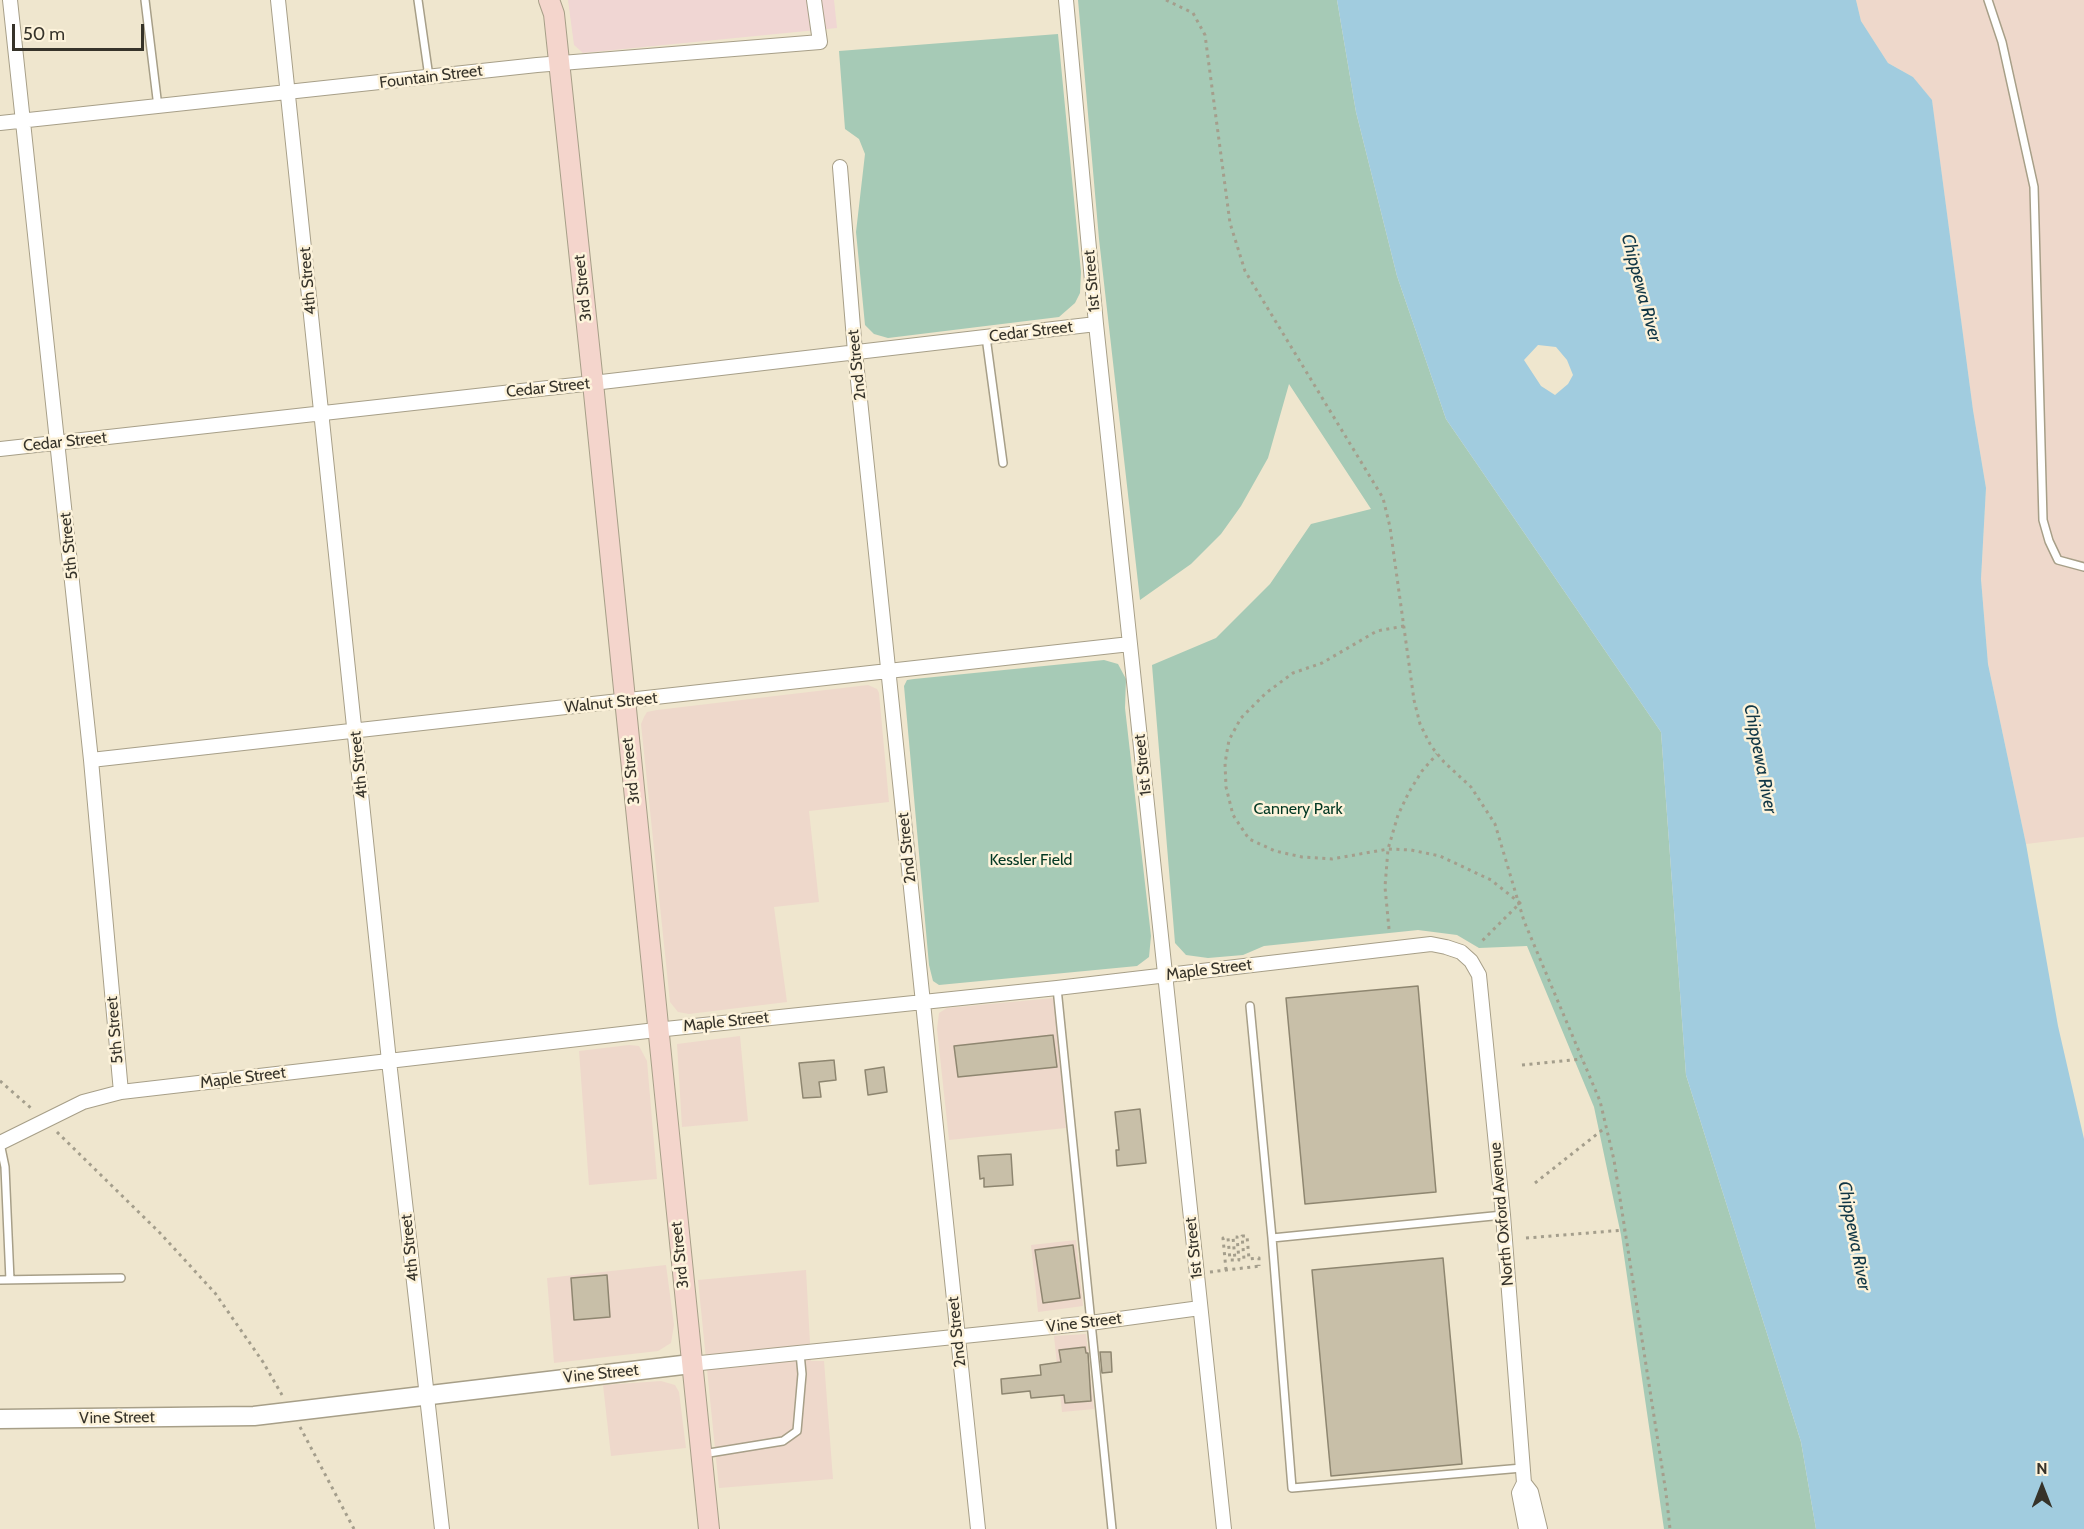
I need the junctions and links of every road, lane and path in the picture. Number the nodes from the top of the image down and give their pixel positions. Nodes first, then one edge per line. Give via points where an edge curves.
1 (10, 0) edge
2 (145, 0) edge
3 (278, 0) edge
4 (418, 0) edge
5 (814, 0) edge
6 (1066, 0) edge
7 (1166, 0) edge
8 (1988, 0) edge
9 (553, 5) edge
10 (559, 64) junction
11 (429, 77) junction
12 (290, 93) junction
13 (158, 107) junction
14 (24, 121) junction
15 (0, 123) edge
16 (840, 167) dead end
17 (1096, 324) junction
18 (986, 337) junction
19 (855, 352) junction
20 (593, 384) junction
21 (320, 412) junction
22 (58, 443) junction
23 (0, 449) edge
24 (1003, 463) dead end
25 (2084, 567) edge
26 (1404, 626) junction
27 (1130, 644) junction
28 (890, 672) junction
29 (624, 702) junction
30 (355, 729) junction
31 (1437, 754) junction
32 (91, 760) junction
33 (1388, 849) junction
34 (1520, 903) junction
35 (1389, 929) dead end
36 (1480, 943) dead end
37 (1461, 952) joint
38 (1167, 974) junction
39 (1057, 988) junction
40 (922, 1002) junction
41 (1250, 1006) dead end
42 (656, 1030) junction
43 (1582, 1059) junction
44 (389, 1061) junction
45 (1522, 1065) dead end
46 (0, 1081) edge
47 (121, 1092) junction
48 (45, 1121) junction
49 (1606, 1127) junction
50 (0, 1143) edge
51 (1535, 1183) dead end
52 (1503, 1215) junction
53 (1625, 1230) junction
54 (1272, 1238) junction
55 (1526, 1238) dead end
56 (1259, 1266) dead end
57 (1252, 1267) dead end
58 (1226, 1270) junction
59 (1206, 1272) dead end
60 (121, 1278) dead end
61 (0, 1280) edge
62 (10, 1280) junction
63 (1200, 1308) junction
64 (1090, 1323) junction
65 (958, 1337) junction
66 (800, 1353) junction
67 (691, 1364) junction
68 (426, 1394) junction
69 (291, 1411) junction
70 (0, 1419) edge
71 (701, 1455) junction
72 (1522, 1468) junction
73 (1524, 1483) junction
74 (354, 1529) edge
75 (442, 1529) edge
76 (709, 1529) edge
77 (978, 1529) edge
78 (1112, 1529) edge
79 (1224, 1529) edge
80 (1526, 1529) edge
81 (1540, 1529) edge
82 (1670, 1529) edge

1 - 14 street, 5th Street
2 - 13 lane
3 - 12 street, 4th Street
4 - 11 lane
5 - 10 street, Fountain Street via 820,42
6 - 17 street, 1st Street
7 - 26 path via 1193,13 1205,35 1230,223 1245,271 1383,498
8 - 25 lane via 2002,42 2034,187 2043,520 2058,560
9 - 10 main road, 3rd Street
10 - 11 street, Fountain Street
10 - 20 main road, 3rd Street
11 - 12 street, Fountain Street
12 - 13 street, Fountain Street
12 - 21 street, 4th Street
13 - 14 street, Fountain Street
14 - 15 street, Fountain Street
14 - 22 street, 5th Street
16 - 19 street, 2nd Street
17 - 18 street, Cedar Street
17 - 27 street, 1st Street
18 - 19 street, Cedar Street
18 - 24 lane
19 - 20 street, Cedar Street
19 - 28 street, 2nd Street
20 - 21 street, Cedar Street
20 - 29 main road, 3rd Street
21 - 22 street, Cedar Street
21 - 30 street, 4th Street
22 - 23 street, Cedar Street
22 - 32 street, 5th Street
26 - 31 path via 1420,724
26 - 33 path via 1377,631 1322,663 1293,673 1266,693 1241,718 1229,740 1225,763 1233,815 1249,839 1275,851 1332,860
27 - 28 street, Walnut Street
27 - 38 street, 1st Street
28 - 29 street, Walnut Street
28 - 40 street, 2nd Street
29 - 30 street, Walnut Street
29 - 42 main road, 3rd Street
30 - 32 street, Walnut Street
30 - 44 street, 4th Street
31 - 33 path via 1408,792
31 - 34 path via 1470,787 1496,824
32 - 47 street, 5th Street
33 - 34 path via 1440,856 1467,866 1491,879
33 - 35 path via 1385,887
34 - 36 path
34 - 43 path
37 - 38 street, Maple Street via 1431,944
37 - 52 street, North Oxford Avenue via 1479,975
38 - 39 street, Maple Street
38 - 63 street, 1st Street
39 - 40 street, Maple Street
39 - 64 lane
40 - 42 street, Maple Street
40 - 65 street, 2nd Street
41 - 54 lane
42 - 44 street, Maple Street
42 - 67 main road, 3rd Street
43 - 45 path
43 - 49 path
44 - 47 street, Maple Street
44 - 68 street, 4th Street
46 - 48 path
47 - 48 street, Maple Street via 83,1102
48 - 50 street, Maple Street
48 - 69 path via 160,1233 215,1293
49 - 51 path
49 - 53 path
50 - 62 lane via 5,1167
52 - 54 lane
52 - 72 street, North Oxford Avenue
53 - 55 path
53 - 82 path
54 - 72 lane via 1292,1488
56 - 58 path via 1259,1258 1249,1259 1247,1236 1242,1236 1244,1259 1239,1260 1237,1237 1233,1237 1234,1260 1230,1260 1228,1238 1223,1238
57 - 58 path
58 - 59 path
60 - 62 lane
61 - 62 lane
63 - 64 street, Vine Street
63 - 79 street, 1st Street
64 - 65 street, Vine Street
64 - 78 lane
65 - 66 street, Vine Street
65 - 77 street, 2nd Street
66 - 67 street, Vine Street
66 - 71 lane via 797,1431 783,1441
67 - 68 street, Vine Street
67 - 71 main road, 3rd Street
68 - 69 street, Vine Street
68 - 75 street, 4th Street
69 - 70 street, Vine Street via 254,1416
69 - 74 path
71 - 76 main road, 3rd Street
72 - 73 street, North Oxford Avenue
73 - 80 street, North Oxford Avenue via 1519,1494
73 - 81 street, North Oxford Avenue via 1532,1492

